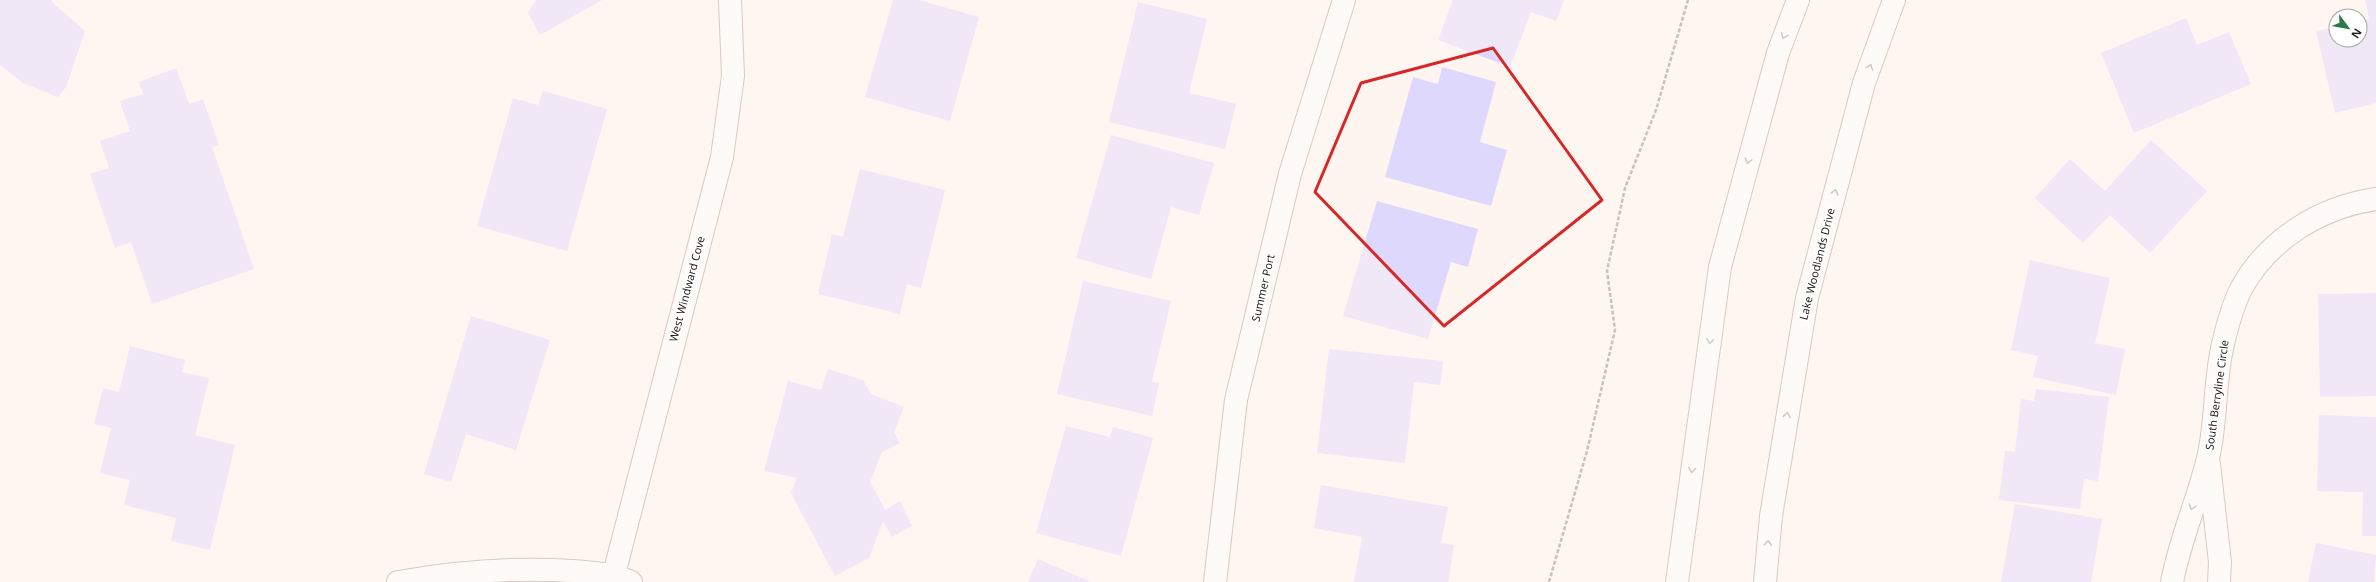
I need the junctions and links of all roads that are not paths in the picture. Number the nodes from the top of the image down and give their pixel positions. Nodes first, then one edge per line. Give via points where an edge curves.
1 (730, 0) edge
2 (1344, 0) edge
3 (1798, 0) edge
4 (1894, 0) edge
5 (2376, 199) edge
6 (2208, 457) junction
7 (622, 578) edge
8 (398, 582) edge
9 (1214, 582) edge
10 (1677, 582) edge
11 (1765, 582) edge
12 (2172, 582) edge
13 (2219, 582) edge

1 - 7 street, West Windward Cove via 733,76 722,156
2 - 9 street, Summer Port via 1290,174 1236,400
3 -> 10 street via 1778,53 1720,267
11 -> 4 street, Lake Woodlands Drive via 1771,516 1807,298 1864,83
5 - 6 street, South Berryline Circle via 2350,202 2306,222 2270,249 2241,290 2223,345
6 -> 12 street, South Berryline Circle via 2176,558
6 - 13 street, South Berryline Circle via 2220,562
7 - 8 street via 536,569 449,573

